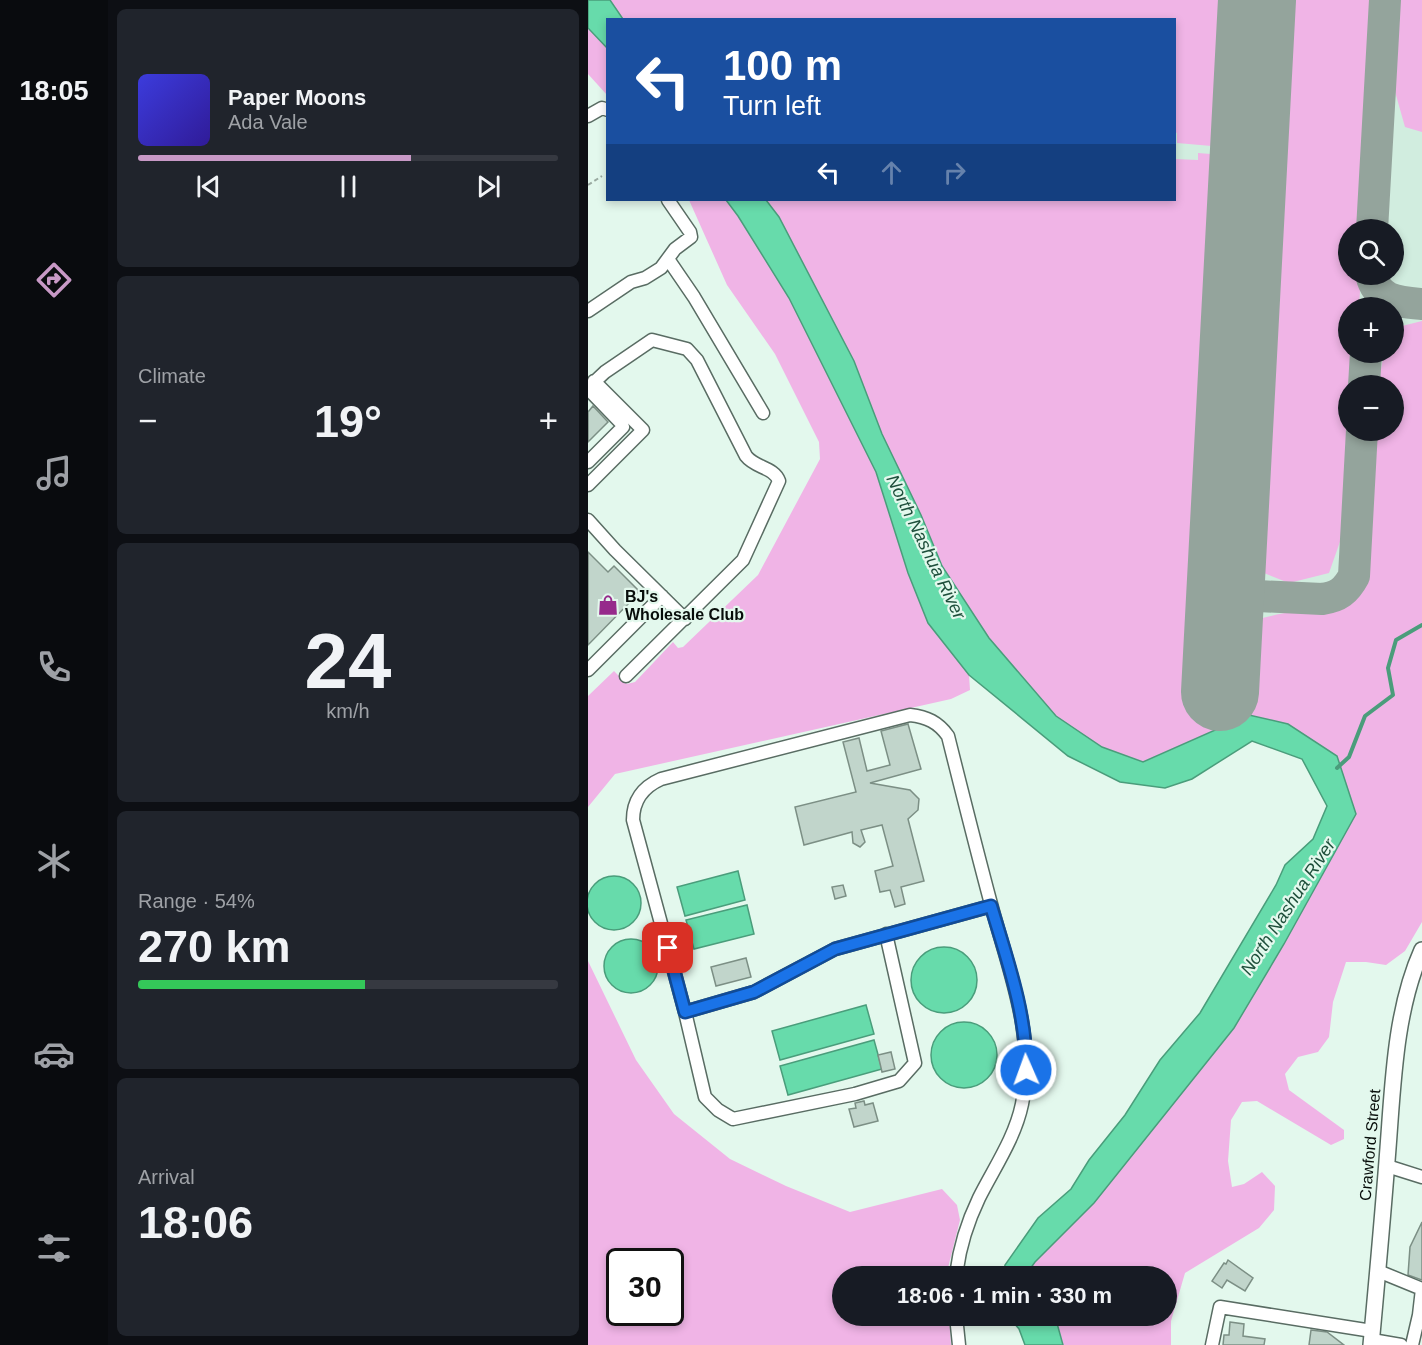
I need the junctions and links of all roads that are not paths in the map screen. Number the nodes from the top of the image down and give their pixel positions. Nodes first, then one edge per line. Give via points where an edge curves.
1 (606, 109) edge
2 (588, 116) edge
3 (669, 201) edge
4 (668, 259) junction
5 (588, 311) edge
6 (590, 386) edge
7 (763, 413) dead end
8 (588, 462) edge
9 (588, 485) edge
10 (588, 520) edge
11 (662, 596) junction
12 (685, 619) junction
13 (588, 670) edge
14 (627, 676) dead end
15 (991, 906) junction
16 (886, 934) junction
17 (1422, 950) edge
18 (685, 1012) junction
19 (1387, 1166) junction
20 (1422, 1177) edge
21 (958, 1266) edge
22 (1377, 1271) junction
23 (1422, 1289) edge
24 (1421, 1316) edge
25 (1372, 1339) edge
26 (1212, 1345) edge
27 (1401, 1345) edge
28 (1412, 1345) edge

1 - 2 street
3 - 4 street via 692,235
4 - 5 street via 648,277 631,282
4 - 7 street
6 - 8 street via 623,427
6 - 9 street via 643,430
6 - 12 street via 652,340 687,349 697,360 746,456 752,464 778,477 746,557
10 - 11 street
11 - 12 street
11 - 13 street
12 - 14 street
15 - 16 street
15 - 18 street via 948,736 922,716 910,715 661,779 639,796 633,820
15 - 21 street via 1024,1031 1025,1084 1012,1134 967,1225
16 - 18 street via 835,949 754,992
16 - 18 street via 915,1063 899,1081 733,1119 705,1096
17 - 19 main road, Crawford Street via 1402,1017
19 - 20 street
19 - 22 main road, Crawford Street
22 - 23 street
22 - 25 main road, Crawford Street
23 - 24 street
24 - 28 street
25 - 26 street via 1220,1307
25 - 27 street

